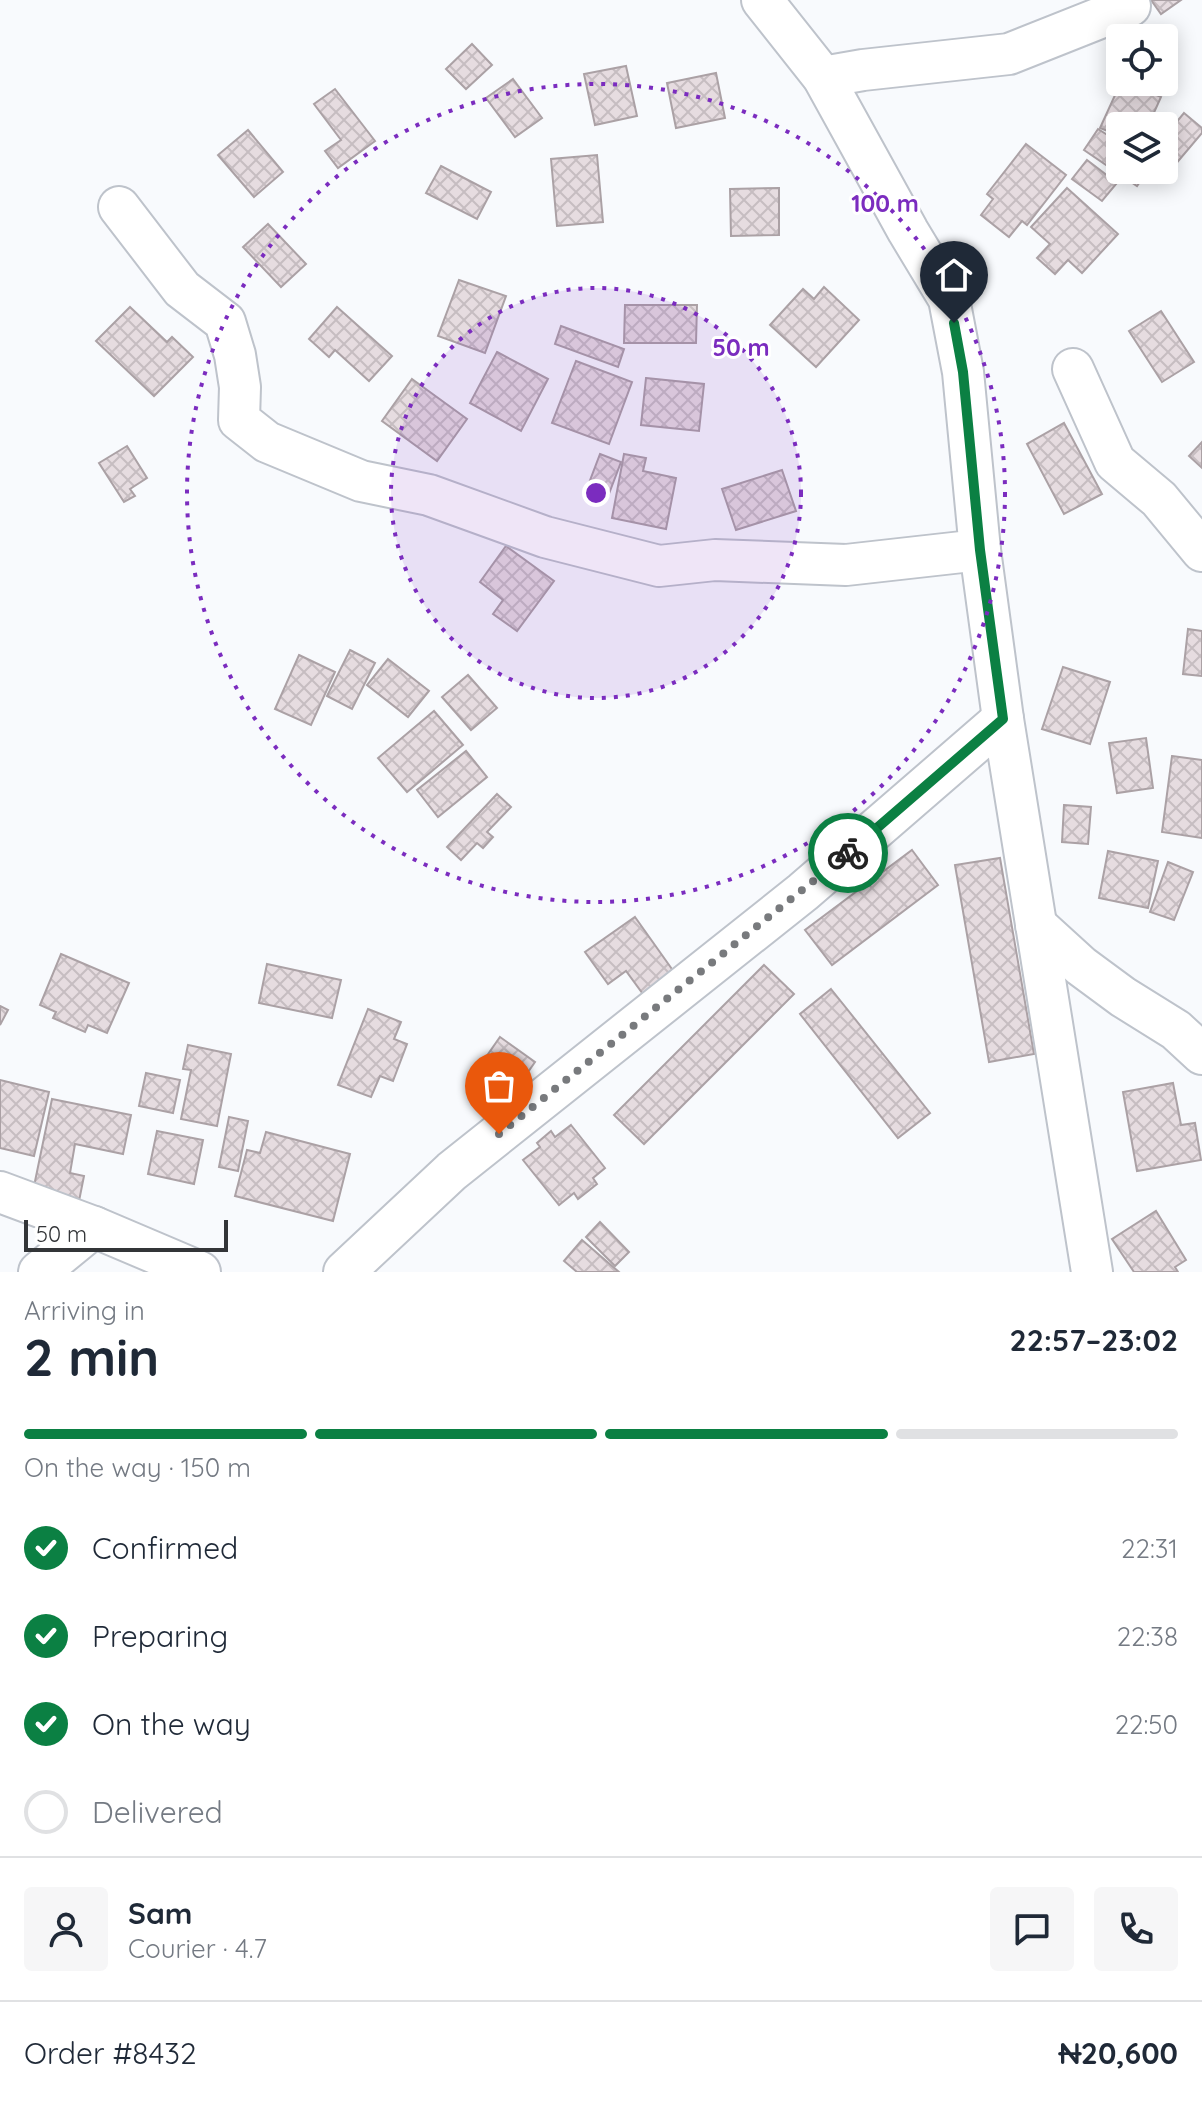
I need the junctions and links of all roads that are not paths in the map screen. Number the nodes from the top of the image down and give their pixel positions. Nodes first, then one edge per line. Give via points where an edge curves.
1 (762, 0) edge
2 (1130, 6) dead end
3 (823, 77) junction
4 (119, 207) dead end
5 (1073, 369) dead end
6 (980, 550) junction
7 (1202, 551) edge
8 (1003, 719) junction
9 (1036, 925) junction
10 (1202, 1054) edge
11 (0, 1192) edge
12 (94, 1227) junction
13 (39, 1272) edge
14 (200, 1272) edge
15 (344, 1272) edge
16 (1092, 1272) edge

1 - 3 street
2 - 3 street via 1009,54
3 - 6 street via 949,299 963,372
4 - 6 street via 182,289 225,322 240,387 239,420 267,442 361,481 429,495 545,537 659,566 715,560 846,565
5 - 7 street via 1115,462 1159,499
6 - 8 street
8 - 9 street
8 - 15 street via 803,892 452,1171
9 - 10 street via 1081,966 1176,1030
9 - 16 street
11 - 12 street
12 - 13 street
12 - 14 street

